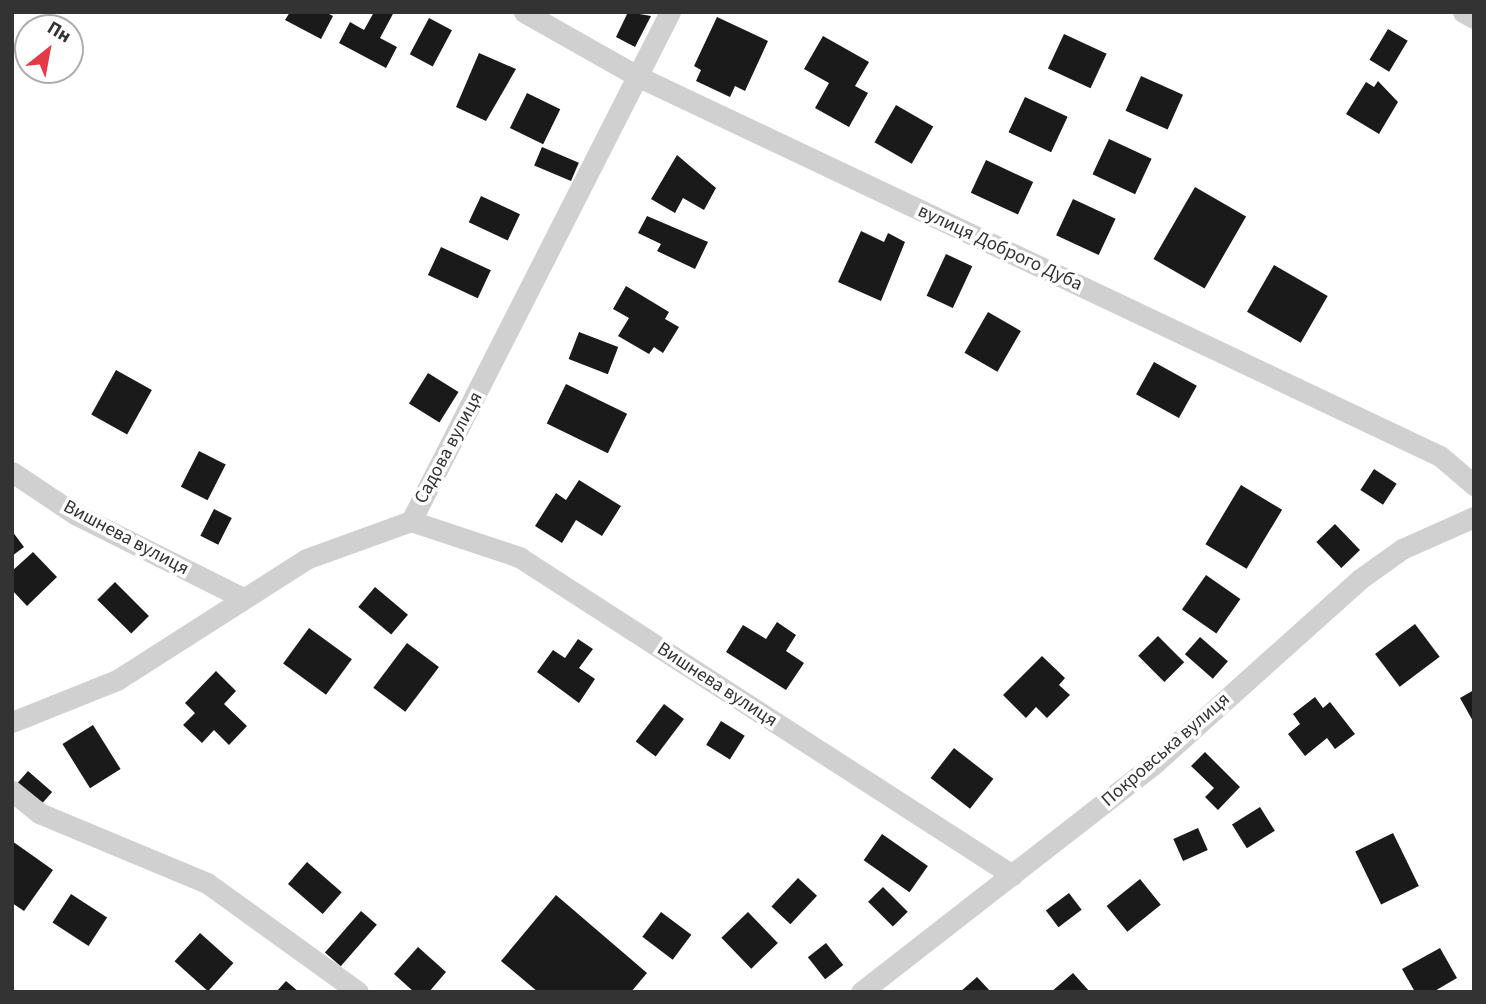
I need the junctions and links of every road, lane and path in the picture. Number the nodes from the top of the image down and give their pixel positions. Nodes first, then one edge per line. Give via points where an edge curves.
1 (524, 12) edge
2 (670, 12) edge
3 (1464, 12) edge
4 (1474, 18) edge
5 (639, 77) junction
6 (12, 472) edge
7 (1474, 485) edge
8 (1474, 517) edge
9 (411, 521) junction
10 (243, 598) junction
11 (12, 722) edge
12 (12, 791) edge
13 (1012, 875) junction
14 (358, 992) edge
15 (861, 992) edge

1 - 5 street, вулиця Доброго Дуба
2 - 5 street, Садова вулиця
3 - 4 street
5 - 7 street, вулиця Доброго Дуба via 1440,456
5 - 9 street, Садова вулиця
6 - 10 street, Вишнева вулиця via 75,514
8 - 13 street, Покровська вулиця via 1402,549 1360,579 1155,763
9 - 10 street, Садова вулиця via 306,559
9 - 13 street, Вишнева вулиця via 519,557
10 - 11 street, Садова вулиця via 117,680
12 - 14 street via 39,813 207,883
13 - 15 street, Покровська вулиця

